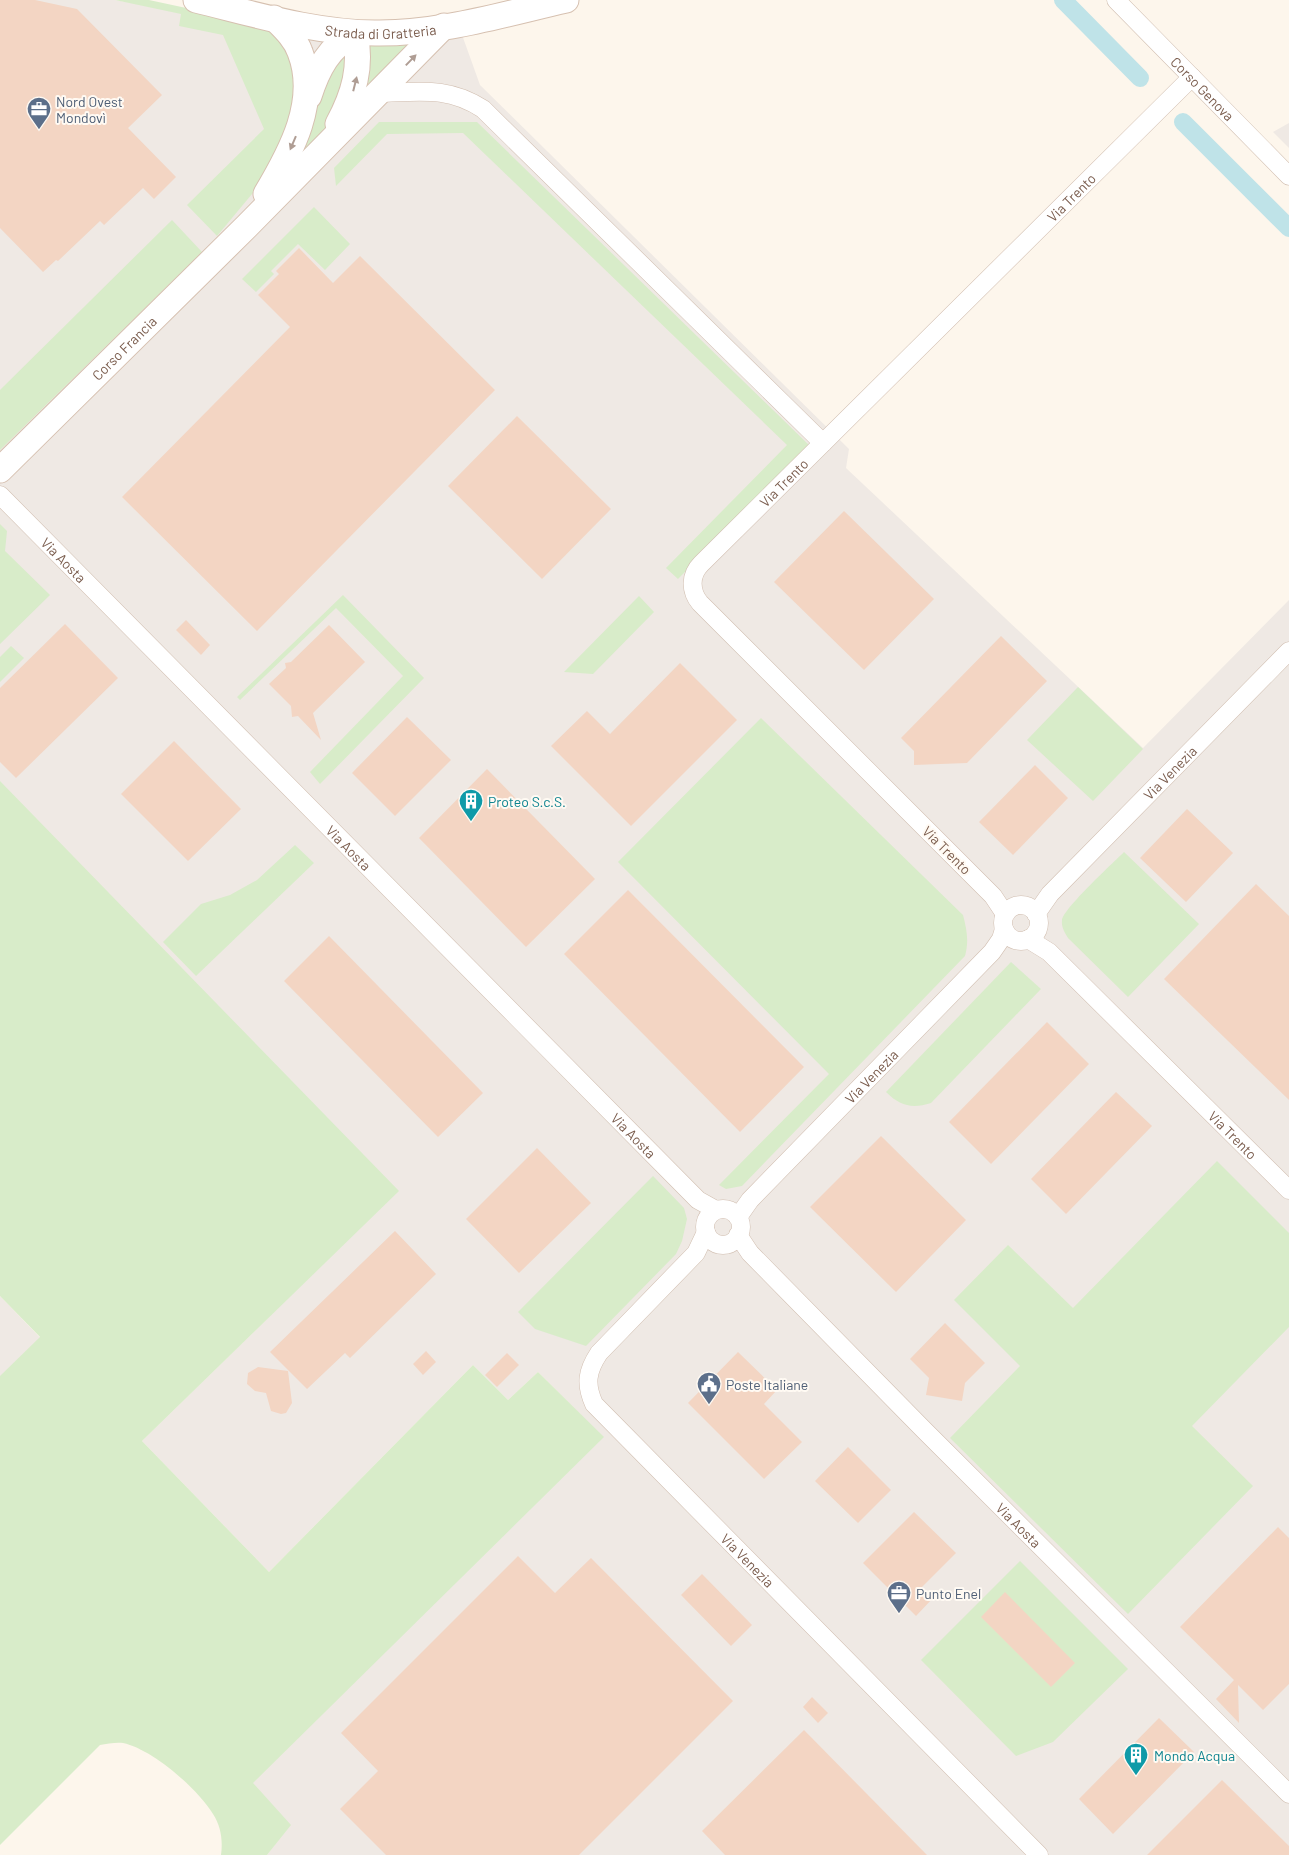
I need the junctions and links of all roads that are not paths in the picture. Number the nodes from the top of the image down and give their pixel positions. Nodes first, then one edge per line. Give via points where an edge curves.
1 (196, 0) edge
2 (566, 0) edge
3 (1116, 0) edge
4 (274, 18) junction
5 (444, 26) junction
6 (355, 32) junction
7 (1192, 77) junction
8 (379, 93) junction
9 (304, 111) junction
10 (328, 144) junction
11 (1289, 176) edge
12 (247, 226) junction
13 (823, 443) junction
14 (0, 470) edge
15 (0, 495) edge
16 (1289, 651) edge
17 (1021, 922) junction
18 (1289, 1190) edge
19 (723, 1226) junction
20 (1289, 1794) edge
21 (1039, 1855) edge

1 - 4 street, Strada di Gratteria
2 - 5 street, Strada di Gratteria
3 - 7 street, Corso Genova
4 - 6 street, Strada di Gratteria
4 - 9 street, Corso Francia via 300,51 305,81
5 - 6 street, Strada di Gratteria via 400,32
8 -> 5 street, Corso Francia
6 - 9 street, Corso Francia via 337,44 323,61
10 -> 6 street, Corso Francia via 357,79
7 - 11 street, Corso Genova
7 - 13 street, Via Trento
8 - 10 street, Corso Francia
8 - 13 street via 455,94 483,108
9 -> 12 street, Corso Francia via 283,165
10 - 12 street, Corso Francia
12 - 14 street, Corso Francia
13 - 17 street, Via Trento via 698,567 693,577 693,591 700,603
15 - 19 street, Via Aosta
16 - 17 street, Via Venezia
17 - 18 street, Via Trento
17 - 19 street, Via Venezia
19 - 20 street, Via Aosta
19 - 21 street, Via Venezia via 590,1365 588,1391 594,1404

